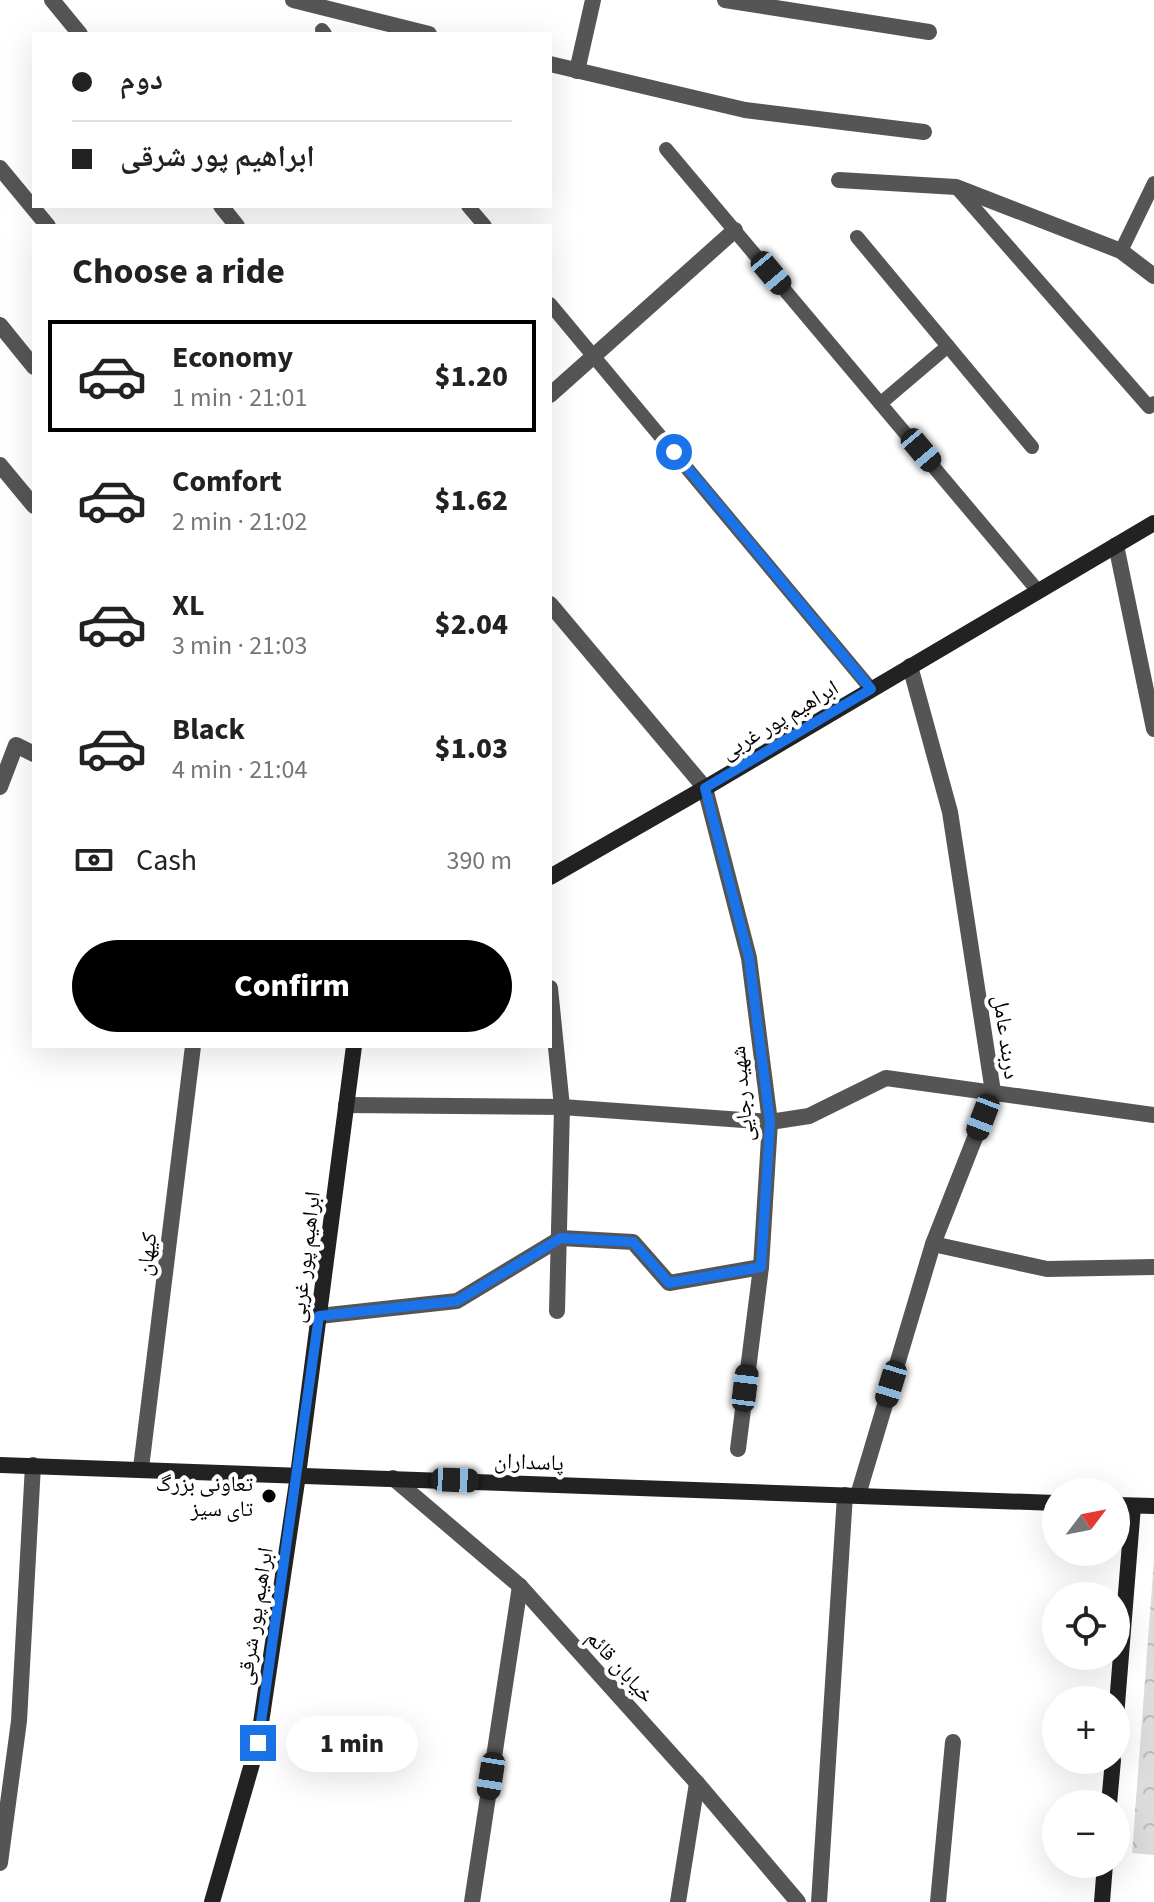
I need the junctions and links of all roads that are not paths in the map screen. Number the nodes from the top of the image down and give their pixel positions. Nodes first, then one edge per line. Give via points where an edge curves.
1 (52, 0) edge
2 (293, 0) edge
3 (593, 0) edge
4 (725, 0) edge
5 (78, 32) edge
6 (421, 32) edge
7 (929, 32) dead end
8 (552, 65) edge
9 (577, 71) junction
10 (924, 132) dead end
11 (666, 149) dead end
12 (0, 168) edge
13 (839, 180) dead end
14 (1154, 183) edge
15 (956, 187) junction
16 (32, 207) edge
17 (33, 208) edge
18 (223, 208) edge
19 (470, 208) edge
20 (46, 224) edge
21 (235, 224) edge
22 (483, 224) edge
23 (735, 230) junction
24 (857, 237) dead end
25 (1121, 251) junction
26 (1154, 276) edge
27 (552, 306) edge
28 (0, 325) edge
29 (948, 346) junction
30 (595, 358) junction
31 (32, 365) edge
32 (552, 393) edge
33 (881, 403) junction
34 (1154, 403) edge
35 (1032, 447) dead end
36 (0, 465) edge
37 (32, 504) edge
38 (1154, 523) edge
39 (1116, 545) junction
40 (1038, 591) junction
41 (552, 606) edge
42 (910, 666) junction
43 (871, 689) junction
44 (1154, 729) edge
45 (32, 753) edge
46 (0, 787) edge
47 (705, 788) junction
48 (552, 876) edge
49 (552, 1008) edge
50 (193, 1048) edge
51 (354, 1048) edge
52 (993, 1092) junction
53 (346, 1105) junction
54 (562, 1107) junction
55 (1154, 1115) edge
56 (770, 1122) junction
57 (561, 1238) junction
58 (933, 1244) junction
59 (761, 1267) junction
60 (1154, 1267) edge
61 (557, 1311) dead end
62 (319, 1316) junction
63 (738, 1449) dead end
64 (0, 1465) edge
65 (33, 1465) junction
66 (141, 1468) junction
67 (298, 1475) junction
68 (393, 1478) junction
69 (851, 1495) junction
70 (1042, 1502) edge
71 (1130, 1506) edge
72 (1154, 1506) edge
73 (1122, 1566) edge
74 (520, 1586) junction
75 (1117, 1686) edge
76 (953, 1742) dead end
77 (697, 1783) junction
78 (0, 1863) edge
79 (1104, 1878) edge
80 (214, 1901) edge
81 (472, 1902) edge
82 (678, 1902) edge
83 (798, 1902) edge
84 (819, 1902) edge
85 (938, 1902) edge
86 (1102, 1902) edge

1 - 5 street
2 - 6 street
3 - 9 street
4 - 7 street
8 - 9 street
9 - 10 street via 745,110
11 - 23 lane
12 - 16 street
13 - 15 street
14 - 25 lane
15 - 25 street
15 - 34 lane via 1149,407
17 - 20 street
18 - 21 street
19 - 22 lane
23 - 30 street
23 - 33 lane
24 - 29 lane
25 - 26 street
27 - 30 lane
28 - 31 street
29 - 33 lane
29 - 35 lane
30 - 32 street
30 - 43 lane
33 - 40 lane
36 - 37 street
38 - 39 street, ابراهیم پور غربی
39 - 40 street, ابراهیم پور غربی
39 - 44 street
40 - 42 street, ابراهیم پور غربی
41 - 47 street
42 - 43 street, ابراهیم پور غربی
42 - 52 street, دربند عامل via 950,812
43 - 47 street, ابراهیم پور غربی
45 - 46 street via 16,745
47 - 48 street, ابراهیم پور غربی
47 - 56 street, شهید رجایی via 749,958
49 - 54 street
50 - 66 street, کیهان
51 - 53 street, ابراهیم پور غربی
52 - 55 street
52 - 56 street via 886,1078 809,1116
52 - 58 street, دربند عامل
53 - 54 street
53 - 62 street, ابراهیم پور غربی
54 - 56 street
54 - 57 street
56 - 59 street, شهید رجایی
57 - 59 street via 633,1242 669,1283
57 - 61 street
57 - 62 street via 457,1301
58 - 60 street via 1047,1269
58 - 69 street, دربند عامل
59 - 63 street, شهید رجایی
62 - 67 street, ابراهیم پور غربی
64 - 65 street, پاسداران
65 - 66 street, پاسداران
65 - 78 street via 19,1721
66 - 67 street, پاسداران
67 - 68 street, پاسداران
67 - 80 street, ابراهیم پور شرقی via 258,1743
68 - 69 street, پاسداران
68 - 74 street, خیابان قائم
69 - 70 street, پاسداران
69 - 84 street, دربند عامل
71 - 72 street
73 - 75 street
74 - 77 street, خیابان قائم
74 - 81 street
76 - 85 street
77 - 82 street
77 - 83 street, خیابان قائم
79 - 86 street

